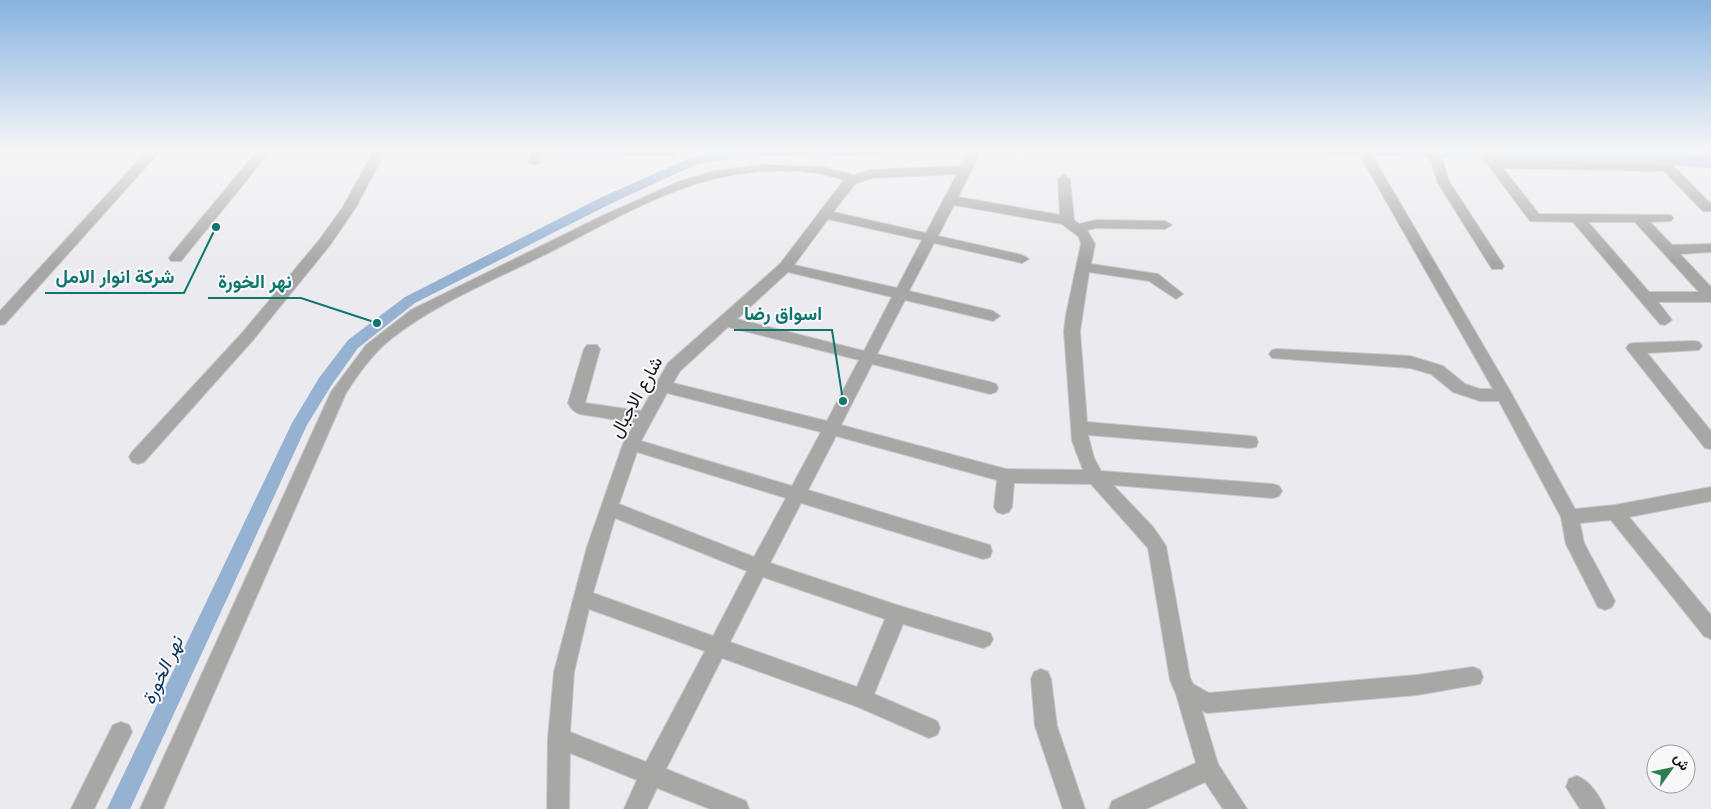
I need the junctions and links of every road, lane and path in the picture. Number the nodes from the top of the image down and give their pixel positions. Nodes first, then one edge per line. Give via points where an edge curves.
1 (121, 188) edge
2 (234, 188) edge
3 (360, 188) edge
4 (679, 188) edge
5 (843, 188) edge
6 (956, 188) edge
7 (1066, 188) edge
8 (1383, 188) edge
9 (1447, 188) edge
10 (1511, 188) edge
11 (1688, 188) edge
12 (949, 200) junction
13 (1708, 208) dead end
14 (825, 214) junction
15 (1577, 218) junction
16 (1639, 218) junction
17 (1666, 218) dead end
18 (1072, 224) junction
19 (1166, 225) dead end
20 (929, 238) junction
21 (1711, 248) edge
22 (1668, 250) junction
23 (176, 258) dead end
24 (1022, 259) dead end
25 (1497, 266) dead end
26 (785, 267) junction
27 (1083, 267) junction
28 (902, 294) junction
29 (1176, 294) dead end
30 (1711, 296) edge
31 (1644, 297) junction
32 (993, 316) dead end
33 (0, 320) edge
34 (1665, 320) dead end
35 (725, 321) junction
36 (1694, 346) dead end
37 (592, 349) dead end
38 (1277, 354) dead end
39 (868, 359) junction
40 (662, 386) junction
41 (990, 388) dead end
42 (1504, 395) junction
43 (644, 418) junction
44 (830, 428) junction
45 (1079, 428) junction
46 (1250, 442) dead end
47 (1711, 443) edge
48 (631, 444) junction
49 (138, 457) dead end
50 (1006, 476) junction
51 (1094, 477) junction
52 (1273, 491) dead end
53 (798, 494) junction
54 (1711, 494) edge
55 (1003, 507) dead end
56 (609, 508) junction
57 (1615, 512) junction
58 (1570, 517) junction
59 (983, 551) dead end
60 (760, 568) junction
61 (582, 598) junction
62 (1605, 601) dead end
63 (897, 614) junction
64 (1711, 630) edge
65 (983, 638) dead end
66 (718, 646) junction
67 (1473, 677) dead end
68 (1041, 679) dead end
69 (1186, 691) junction
70 (862, 699) junction
71 (929, 728) dead end
72 (121, 732) dead end
73 (559, 738) junction
74 (1209, 769) junction
75 (651, 775) junction
76 (1577, 787) dead end
77 (82, 809) edge
78 (151, 809) edge
79 (558, 809) edge
80 (635, 809) edge
81 (738, 809) edge
82 (1074, 809) edge
83 (1120, 809) edge
84 (1236, 809) edge
85 (1594, 809) edge

1 - 33 street
2 - 23 street
3 - 49 street via 325,242 248,336
4 - 78 street via 597,223 417,314 385,336 358,363 339,392
5 - 14 street, شارع الاجبال
6 - 12 street
7 - 18 street
8 - 42 street
9 - 25 street
10 - 15 street via 1535,218
11 - 13 street
12 - 18 street via 1027,212
12 - 20 street
14 - 20 street
14 - 26 street, شارع الاجبال
15 - 16 street
15 - 31 street
16 - 17 street
16 - 22 street
18 - 19 street
18 - 27 street via 1085,235 1088,244
20 - 24 street
20 - 28 street
21 - 22 street
22 - 30 street
26 - 28 street
26 - 35 street, شارع الاجبال
27 - 29 street via 1153,277
27 - 45 street via 1072,331
28 - 32 street
28 - 39 street
30 - 31 street
31 - 34 street
35 - 39 street
35 - 40 street, شارع الاجبال via 690,350
36 - 47 street via 1634,348
37 - 43 street via 576,403 580,408
38 - 42 street via 1410,362 1437,370 1459,388 1480,395
39 - 41 street
39 - 44 street
40 - 43 street, شارع الاجبال
40 - 44 street
42 - 58 street
43 - 48 street, شارع الاجبال
44 - 50 street
44 - 53 street
45 - 46 street
45 - 51 street via 1083,458
48 - 53 street
48 - 56 street, شارع الاجبال
50 - 51 street
50 - 55 street
51 - 52 street
51 - 69 street via 1148,532 1157,546 1180,680
53 - 59 street
53 - 60 street
54 - 57 street
56 - 60 street
56 - 61 street, شارع الاجبال
57 - 58 street
57 - 64 street
58 - 62 street via 1575,544
60 - 63 street
60 - 66 street
61 - 66 street
61 - 73 street, شارع الاجبال via 564,672
63 - 65 street
63 - 70 street
66 - 70 street
66 - 75 street
67 - 69 street via 1417,685 1207,703
68 - 82 street via 1046,726
69 - 74 street
70 - 71 street
72 - 77 street
73 - 75 street
73 - 79 street, شارع الاجبال
74 - 83 street
74 - 84 street
75 - 80 street
75 - 81 street
76 - 85 street

